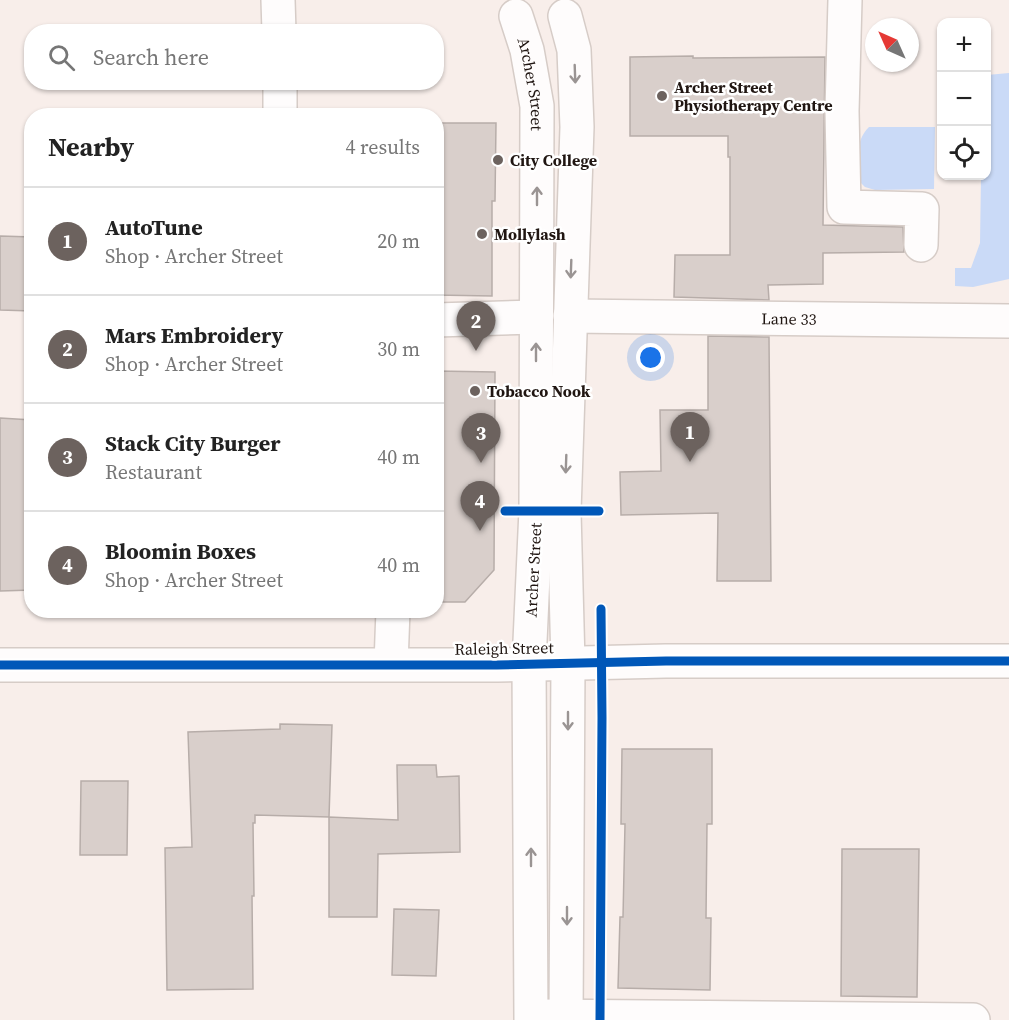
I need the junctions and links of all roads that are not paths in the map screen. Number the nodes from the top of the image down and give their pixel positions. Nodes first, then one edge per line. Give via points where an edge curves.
1 (278, 0) edge
2 (845, 0) edge
3 (507, 8) edge
4 (575, 8) edge
5 (279, 24) edge
6 (280, 90) edge
7 (280, 108) edge
8 (921, 245) dead end
9 (570, 316) junction
10 (536, 317) junction
11 (444, 320) edge
12 (1009, 321) edge
13 (393, 618) edge
14 (1009, 661) edge
15 (529, 663) junction
16 (568, 663) junction
17 (392, 664) junction
18 (0, 665) edge
19 (531, 1018) edge
20 (566, 1018) edge
21 (973, 1020) edge

1 - 5 main road
2 - 8 main road via 844,207 922,208
3 - 4 main road via 538,21
10 -> 3 main road, Archer Street via 537,106 527,50
4 -> 9 main road, Archer Street via 577,127
6 - 7 main road
9 - 12 main road, Lane 33
9 -> 16 main road, Archer Street via 564,512
10 - 11 main road
15 -> 10 main road, Archer Street via 536,510
13 - 17 main road
14 - 16 main road, Raleigh Street
15 - 16 main road, Raleigh Street
15 - 17 main road, Raleigh Street
19 -> 15 main road, Archer Street
16 -> 20 main road, Archer Street
17 - 18 main road, Raleigh Street
19 - 20 main road
20 - 21 main road

